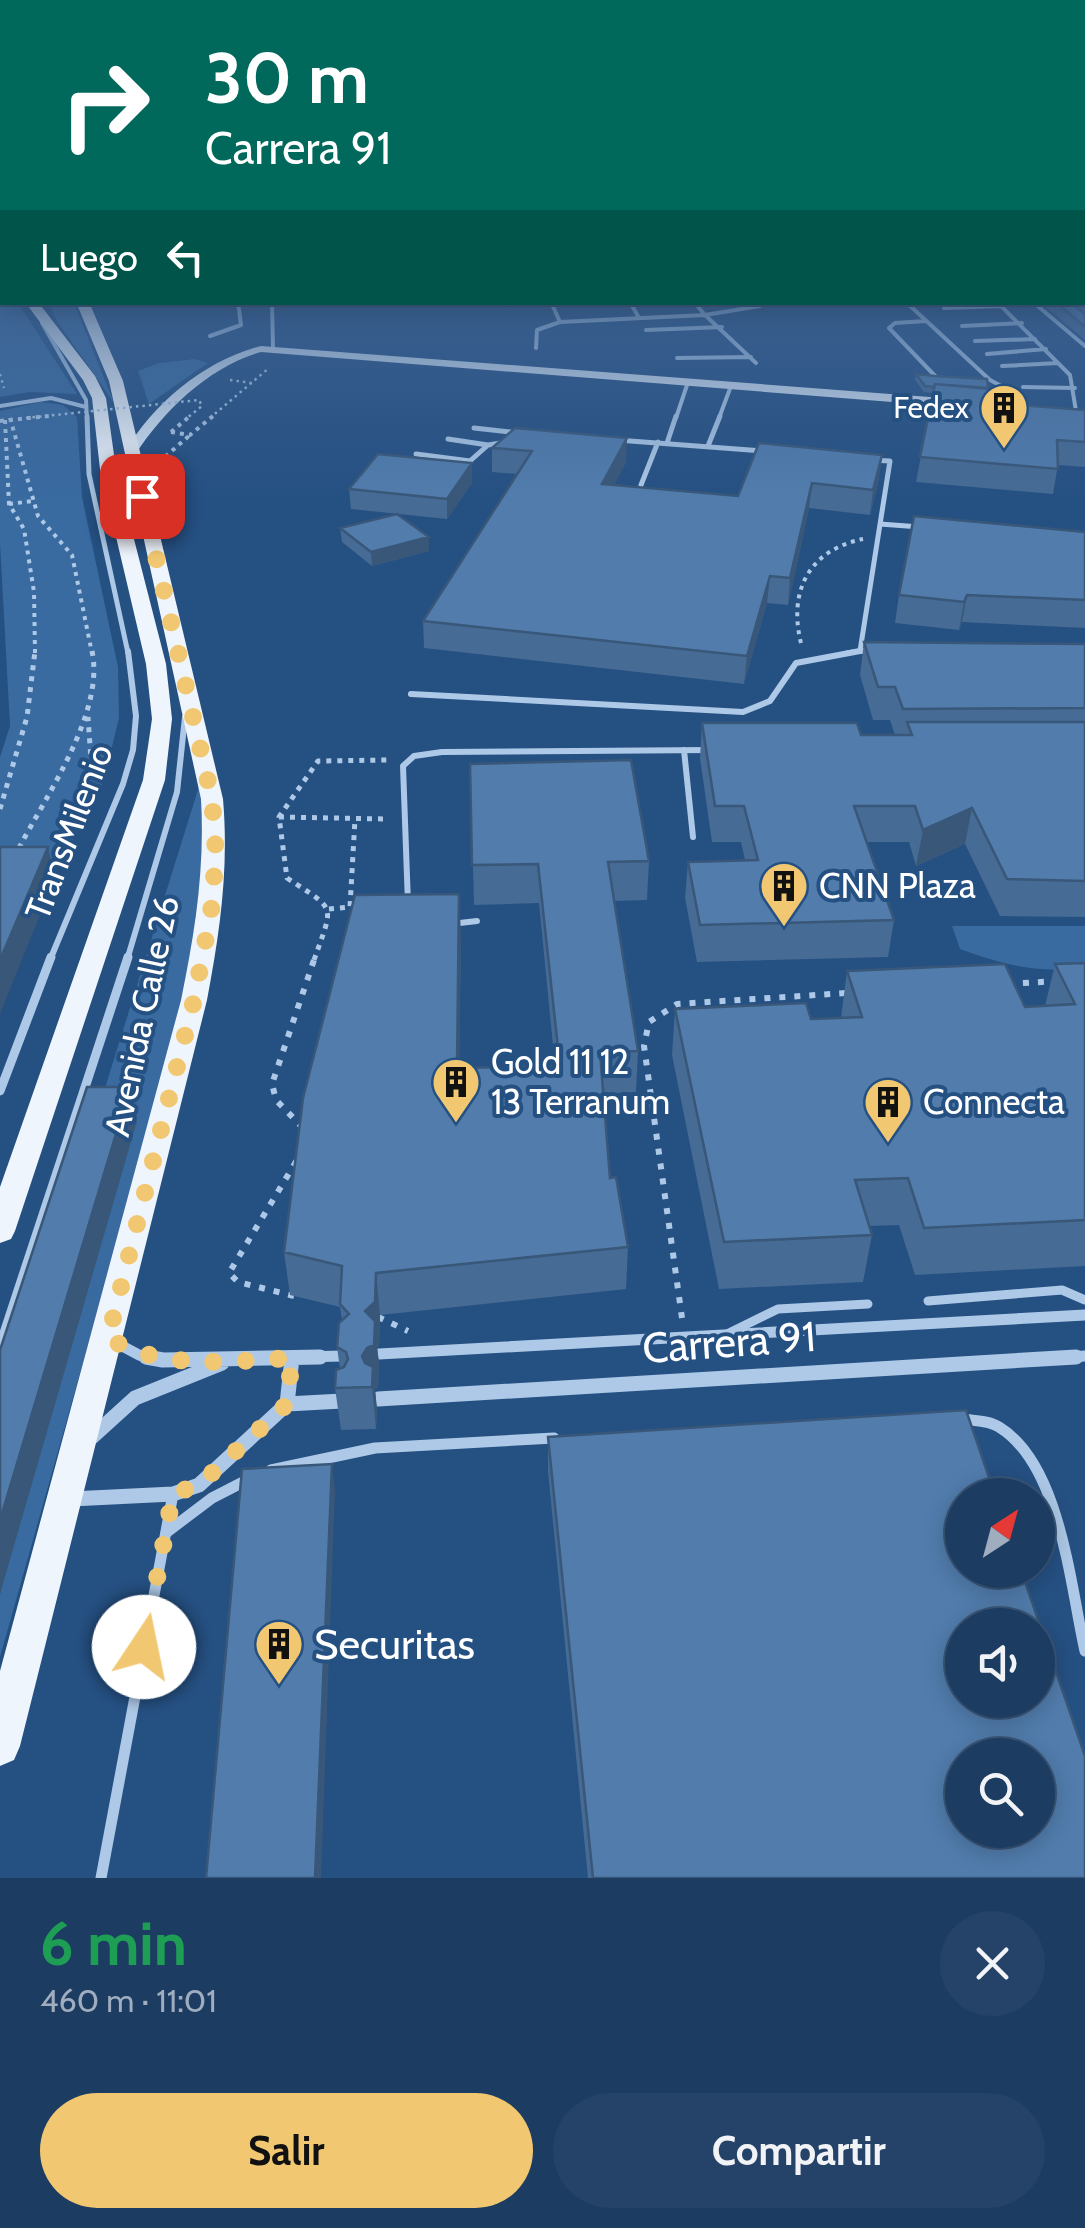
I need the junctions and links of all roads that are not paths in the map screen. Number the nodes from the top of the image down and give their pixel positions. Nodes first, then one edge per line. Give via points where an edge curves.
1 (1022, 324) edge
2 (44, 325) edge
3 (48, 325) edge
4 (92, 325) edge
5 (241, 325) edge
6 (272, 325) edge
7 (552, 325) edge
8 (719, 325) edge
9 (893, 325) edge
10 (930, 325) edge
11 (1003, 325) edge
12 (1060, 325) edge
13 (962, 326) dead end
14 (722, 327) junction
15 (646, 330) dead end
16 (210, 336) dead end
17 (1034, 339) junction
18 (975, 341) dead end
19 (1085, 346) edge
20 (536, 348) dead end
21 (273, 350) junction
22 (1046, 350) junction
23 (987, 354) dead end
24 (677, 358) dead end
25 (1058, 363) junction
26 (1002, 366) dead end
27 (943, 380) edge
28 (971, 380) edge
29 (990, 380) junction
30 (688, 382) junction
31 (1000, 385) junction
32 (731, 386) junction
33 (1023, 386) dead end
34 (1075, 388) junction
35 (966, 404) edge
36 (986, 405) edge
37 (0, 406) edge
38 (86, 407) junction
39 (1011, 407) junction
40 (1031, 408) edge
41 (1061, 410) edge
42 (1080, 411) edge
43 (474, 428) dead end
44 (603, 438) edge
45 (448, 440) dead end
46 (658, 442) junction
47 (667, 443) junction
48 (488, 445) junction
49 (708, 446) junction
50 (132, 452) junction
51 (781, 452) edge
52 (416, 454) edge
53 (855, 458) edge
54 (641, 485) edge
55 (880, 524) junction
56 (922, 528) edge
57 (860, 651) junction
58 (880, 652) edge
59 (184, 666) junction
60 (411, 694) dead end
61 (684, 750) junction
62 (724, 750) edge
63 (693, 836) dead end
64 (409, 916) edge
65 (477, 922) dead end
66 (444, 924) edge
67 (0, 1091) edge
68 (0, 1232) edge
69 (1085, 1300) edge
70 (928, 1302) dead end
71 (868, 1304) dead end
72 (1085, 1315) edge
73 (725, 1335) junction
74 (108, 1338) junction
75 (0, 1345) edge
76 (379, 1354) edge
77 (344, 1356) edge
78 (1085, 1356) edge
79 (292, 1358) junction
80 (228, 1361) junction
81 (378, 1399) dead end
82 (342, 1401) edge
83 (287, 1404) junction
84 (948, 1417) edge
85 (577, 1437) edge
86 (77, 1458) junction
87 (173, 1494) junction
88 (65, 1500) junction
89 (166, 1532) junction
90 (1085, 1651) edge
91 (0, 1746) edge
92 (101, 1878) edge

1 - 17 lane
2 - 38 lane, TransMilenio
3 - 68 main road, Avenida Calle 26 via 100,398 108,469 156,664 162,719 154,780
4 - 50 main road, Avenida Calle 26 via 116,380
5 - 16 lane
6 - 21 lane
7 - 20 lane via 537,330
8 - 14 lane
9 - 27 lane via 889,328 930,375
10 - 29 lane
11 - 13 lane
12 - 19 lane
14 - 15 lane
14 - 24 lane via 753,360
17 - 18 lane
17 - 22 lane
21 - 30 main road
21 - 50 main road via 233,357 146,426
22 - 23 lane
22 - 25 lane
25 - 26 lane
25 - 34 lane
28 - 29 lane
29 - 31 lane
30 - 32 main road
30 - 47 lane
31 - 39 lane
31 - 39 lane
32 - 35 main road
32 - 49 lane
33 - 34 lane
34 - 42 lane
36 - 39 main road
37 - 38 lane via 51,398
38 - 67 lane, TransMilenio via 89,474 126,634 136,716 133,750
39 - 40 main road
41 - 42 main road
43 - 48 lane via 530,434
44 - 46 lane
45 - 48 lane
46 - 47 lane
46 - 54 lane
47 - 49 lane
48 - 52 lane via 470,461
49 - 51 lane
50 - 59 main road, Avenida Calle 26
53 - 55 lane via 890,461
55 - 56 lane
55 - 57 lane
57 - 58 lane
57 - 60 lane via 796,663 774,702 743,712
59 - 74 main road, Avenida Calle 26 via 212,799 211,912
59 - 75 lane via 177,792 155,876
61 - 62 lane
61 - 63 lane
61 - 64 lane via 442,752 407,760
65 - 66 lane
69 - 70 lane via 1062,1290
71 - 73 lane via 778,1309
72 - 73 street, Carrera 91
73 - 76 street, Carrera 91
74 - 80 street via 152,1358
74 - 86 main road, Avenida Calle 26
77 - 79 street
78 - 81 street, Carrera 91
79 - 80 street
79 - 83 street
80 - 86 street via 129,1398
82 - 83 street
83 - 87 street via 200,1484
84 - 90 lane via 996,1424 1026,1448 1046,1481
85 - 89 lane via 309,1457 239,1484
86 - 88 main road, Avenida Calle 26
87 - 88 street
87 - 89 lane
88 - 91 main road, Avenida Calle 26
89 - 92 lane

